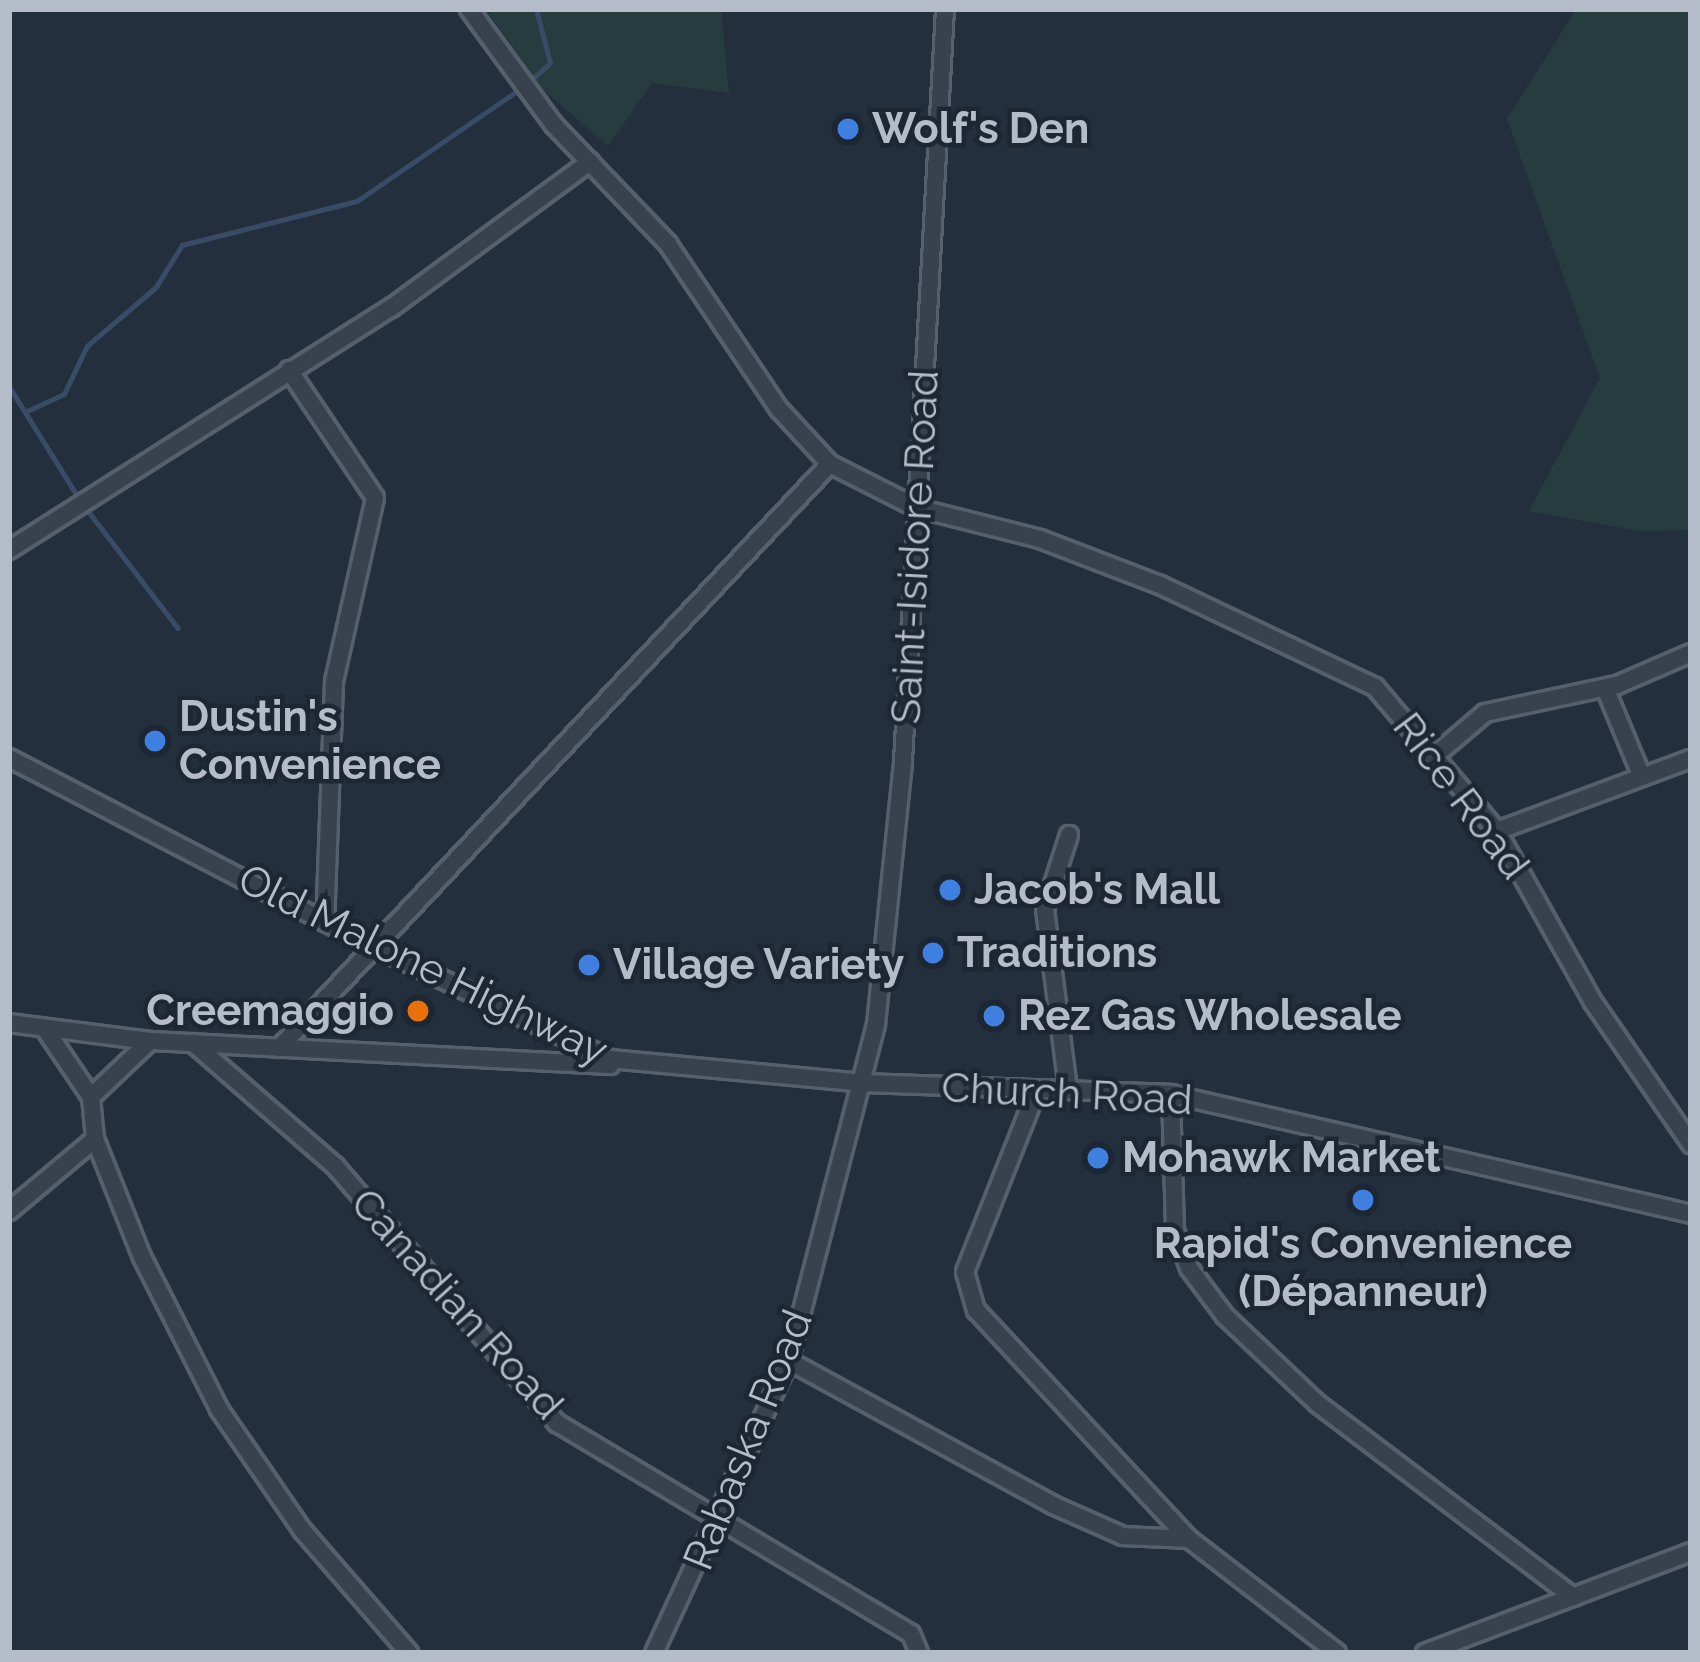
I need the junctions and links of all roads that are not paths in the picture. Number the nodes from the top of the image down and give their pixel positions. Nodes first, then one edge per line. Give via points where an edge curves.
1 (469, 9) edge
2 (945, 9) edge
3 (590, 162) junction
4 (289, 370) junction
5 (830, 464) junction
6 (917, 508) junction
7 (9, 550) edge
8 (1691, 653) edge
9 (1605, 688) junction
10 (1438, 753) junction
11 (9, 758) edge
12 (1691, 759) edge
13 (1642, 777) junction
14 (1497, 831) junction
15 (1069, 835) dead end
16 (325, 922) junction
17 (372, 946) junction
18 (9, 1023) edge
19 (45, 1029) junction
20 (150, 1041) junction
21 (193, 1043) junction
22 (279, 1048) junction
23 (653, 1067) junction
24 (863, 1083) junction
25 (1068, 1089) junction
26 (1037, 1090) junction
27 (1172, 1094) junction
28 (91, 1097) junction
29 (95, 1139) junction
30 (1691, 1144) edge
31 (9, 1211) edge
32 (1691, 1214) edge
33 (789, 1361) junction
34 (719, 1522) junction
35 (1189, 1539) junction
36 (1691, 1552) edge
37 (1573, 1597) junction
38 (657, 1649) edge
39 (410, 1653) edge
40 (679, 1653) edge
41 (919, 1653) edge
42 (1336, 1653) edge
43 (1425, 1653) edge

1 - 3 street, Rice Road
2 - 6 street, Saint-Isidore Road
3 - 4 street via 494,238
3 - 5 street, Rice Road via 668,244 778,409
4 - 7 street
4 - 16 street via 375,498 334,682
5 - 6 street, Rice Road
5 - 17 street
6 - 10 street, Rice Road via 1076,551 1352,671
6 - 24 street, Saint-Isidore Road via 892,911
8 - 9 street
9 - 10 street via 1486,713
9 - 13 street
10 - 14 street, Rice Road
11 - 16 street, Old Malone Highway
12 - 13 street
13 - 14 street
14 - 30 street, Rice Road via 1593,1002
15 - 25 street via 1045,909
16 - 17 street, Old Malone Highway
17 - 22 street
17 - 23 street, Old Malone Highway via 549,1034
18 - 19 street
19 - 20 street
19 - 28 street
20 - 21 street
20 - 28 street
21 - 22 street
21 - 34 street, Canadian Road via 335,1166 557,1423
22 - 23 street
23 - 24 street, Old Malone Highway
24 - 26 street, Church Road
24 - 33 street, Rabaska Road
25 - 26 street, Church Road
25 - 27 street, Church Road
26 - 35 street via 973,1248 966,1291
27 - 32 street, Church Road
27 - 37 street via 1175,1230 1189,1268 1226,1316 1318,1404
28 - 29 street
29 - 31 street
29 - 39 street via 169,1319 219,1408 304,1531
33 - 34 street, Rabaska Road
33 - 35 street via 1053,1505 1124,1536
34 - 38 street, Rabaska Road
34 - 41 street, Canadian Road via 911,1634
35 - 42 street
36 - 37 street
37 - 43 street
38 - 40 street

